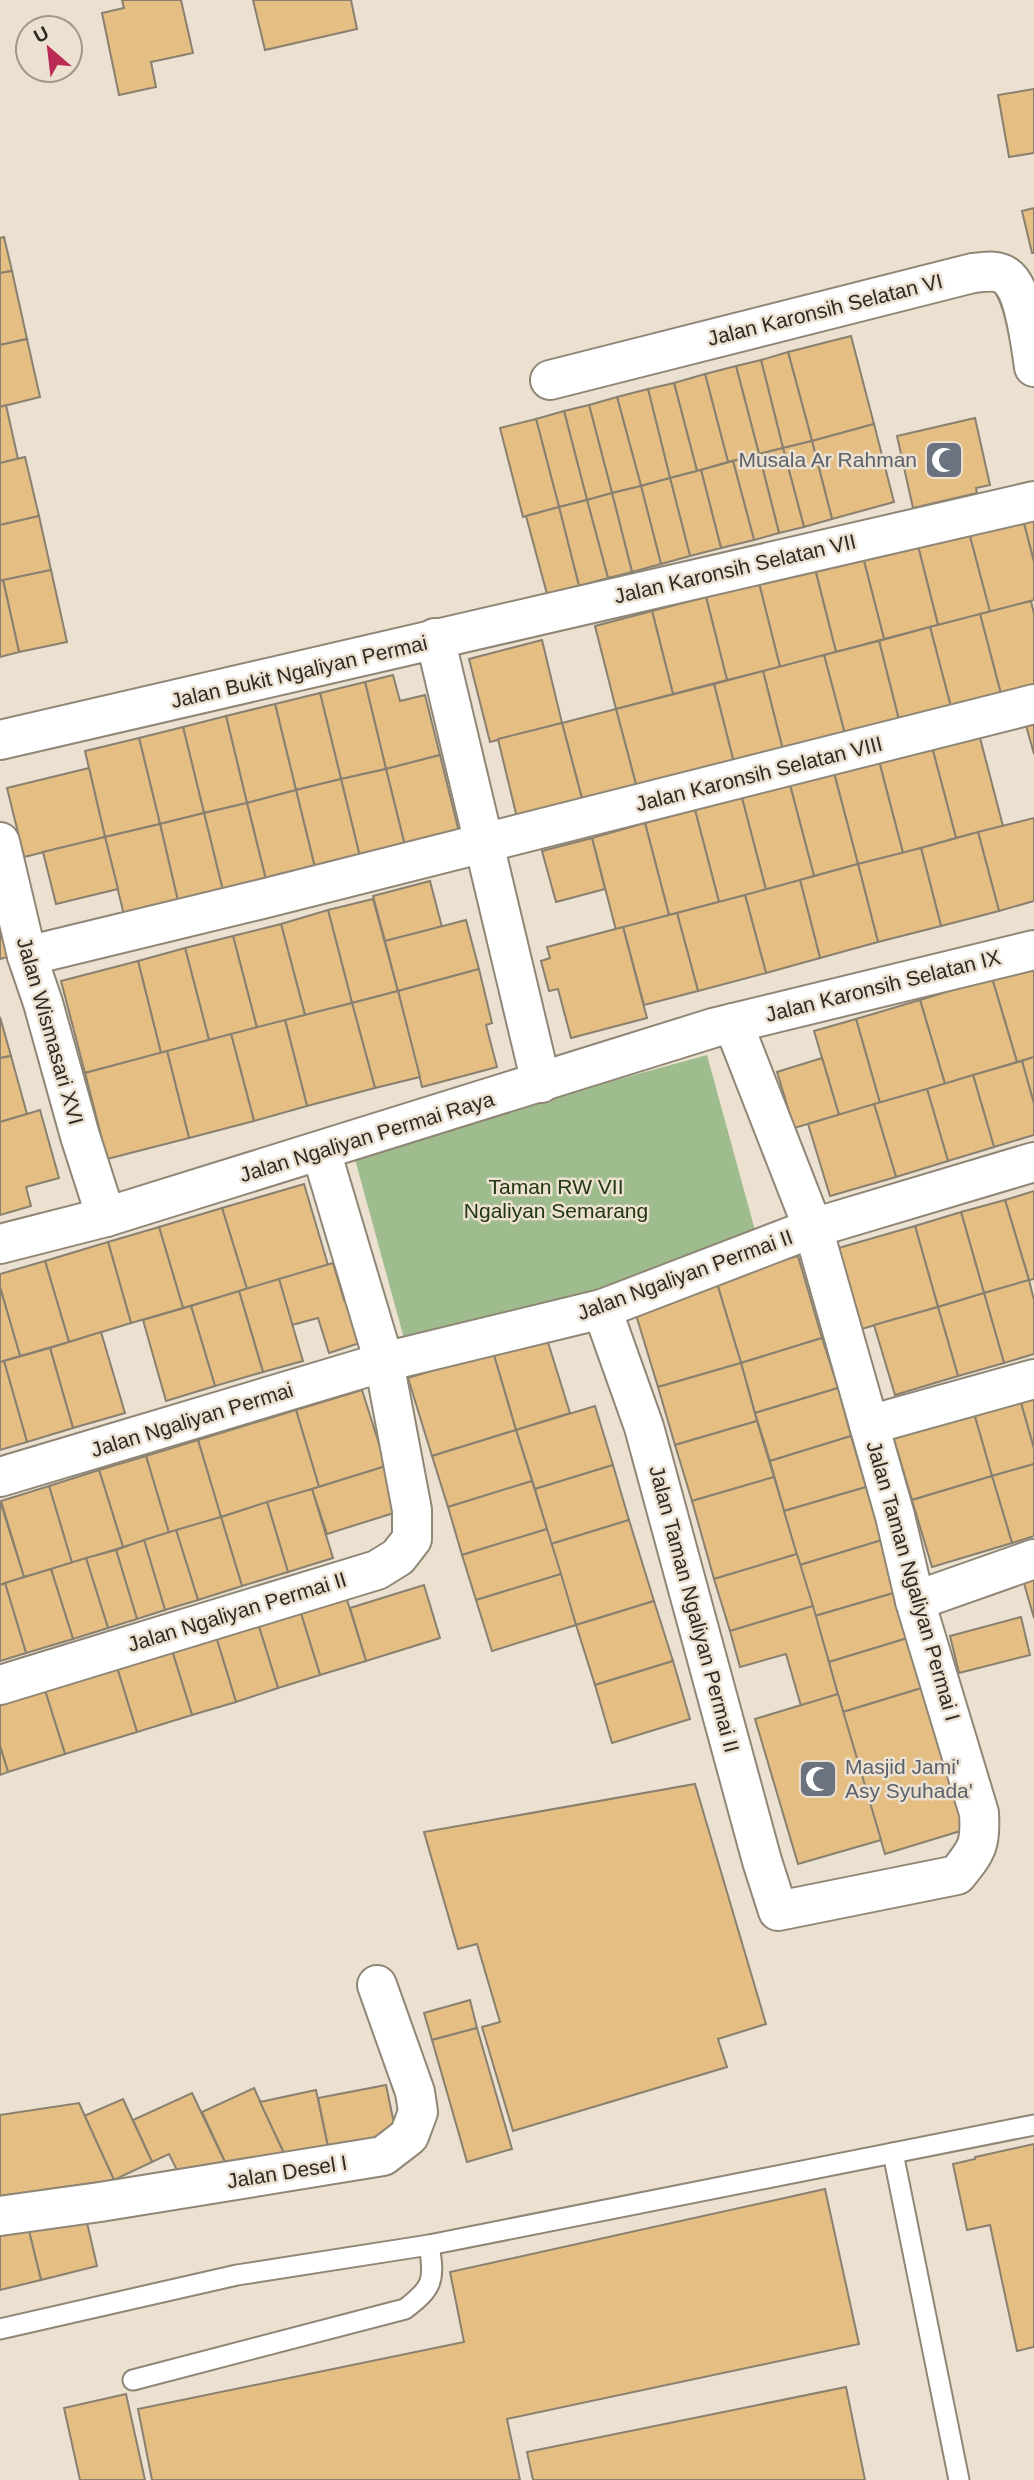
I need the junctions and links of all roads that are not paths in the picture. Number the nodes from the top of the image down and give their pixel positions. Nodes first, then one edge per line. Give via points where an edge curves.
1 (1034, 367) edge
2 (550, 380) dead end
3 (1034, 500) edge
4 (435, 638) junction
5 (1034, 704) edge
6 (0, 740) edge
7 (0, 842) edge
8 (485, 843) junction
9 (1034, 950) edge
10 (27, 956) junction
11 (733, 1023) junction
12 (541, 1083) junction
13 (321, 1152) junction
14 (1034, 1162) edge
15 (106, 1217) junction
16 (813, 1228) junction
17 (0, 1244) edge
18 (602, 1309) junction
19 (384, 1362) junction
20 (1034, 1379) edge
21 (869, 1424) junction
22 (0, 1477) edge
23 (1034, 1559) edge
24 (915, 1601) junction
25 (0, 1685) edge
26 (778, 1911) joint
27 (377, 1985) dead end
28 (1034, 2125) edge
29 (893, 2153) junction
30 (0, 2216) edge
31 (429, 2245) junction
32 (0, 2329) edge
33 (133, 2379) dead end
34 (960, 2480) edge

1 - 2 street, Jalan Karonsih Selatan VI via 1016,290 1009,277 995,271
3 - 4 street, Jalan Karonsih Selatan VII
4 - 6 street, Jalan Bukit Ngaliyan Permai
4 - 8 street, Jalan Bukit Ngaliyan Permai
5 - 8 street, Jalan Karonsih Selatan VIII
7 - 10 street, Jalan Wismasari XVI
8 - 10 street
8 - 12 street, Jalan Bukit Ngaliyan Permai
9 - 11 street, Jalan Karonsih Selatan IX
10 - 15 street, Jalan Wismasari XVI
11 - 12 street, Jalan Ngaliyan Permai Raya
11 - 16 street, Jalan Ngaliyan Permai II
12 - 13 street, Jalan Ngaliyan Permai Raya
13 - 15 street, Jalan Ngaliyan Permai Raya
13 - 19 street, Jalan Ngaliyan Permai II
14 - 16 street
15 - 17 street, Jalan Ngaliyan Permai Raya
16 - 18 street, Jalan Ngaliyan Permai II
16 - 21 street, Jalan Taman Ngaliyan Permai I
18 - 19 street, Jalan Ngaliyan Permai II
18 - 26 street, Jalan Taman Ngaliyan Permai II via 644,1427
19 - 22 street, Jalan Ngaliyan Permai
19 - 25 street, Jalan Ngaliyan Permai II via 412,1510 412,1539 398,1557 377,1570
20 - 21 street
21 - 24 street, Jalan Taman Ngaliyan Permai I
23 - 24 street
24 - 26 street, Jalan Taman Ngaliyan Permai I via 979,1812 975,1853 957,1875
27 - 30 street, Jalan Desel I via 418,2112 409,2136 383,2156
28 - 29 lane
29 - 31 lane
29 - 34 lane
31 - 32 lane via 237,2275
31 - 33 lane via 434,2272 426,2293 405,2309

